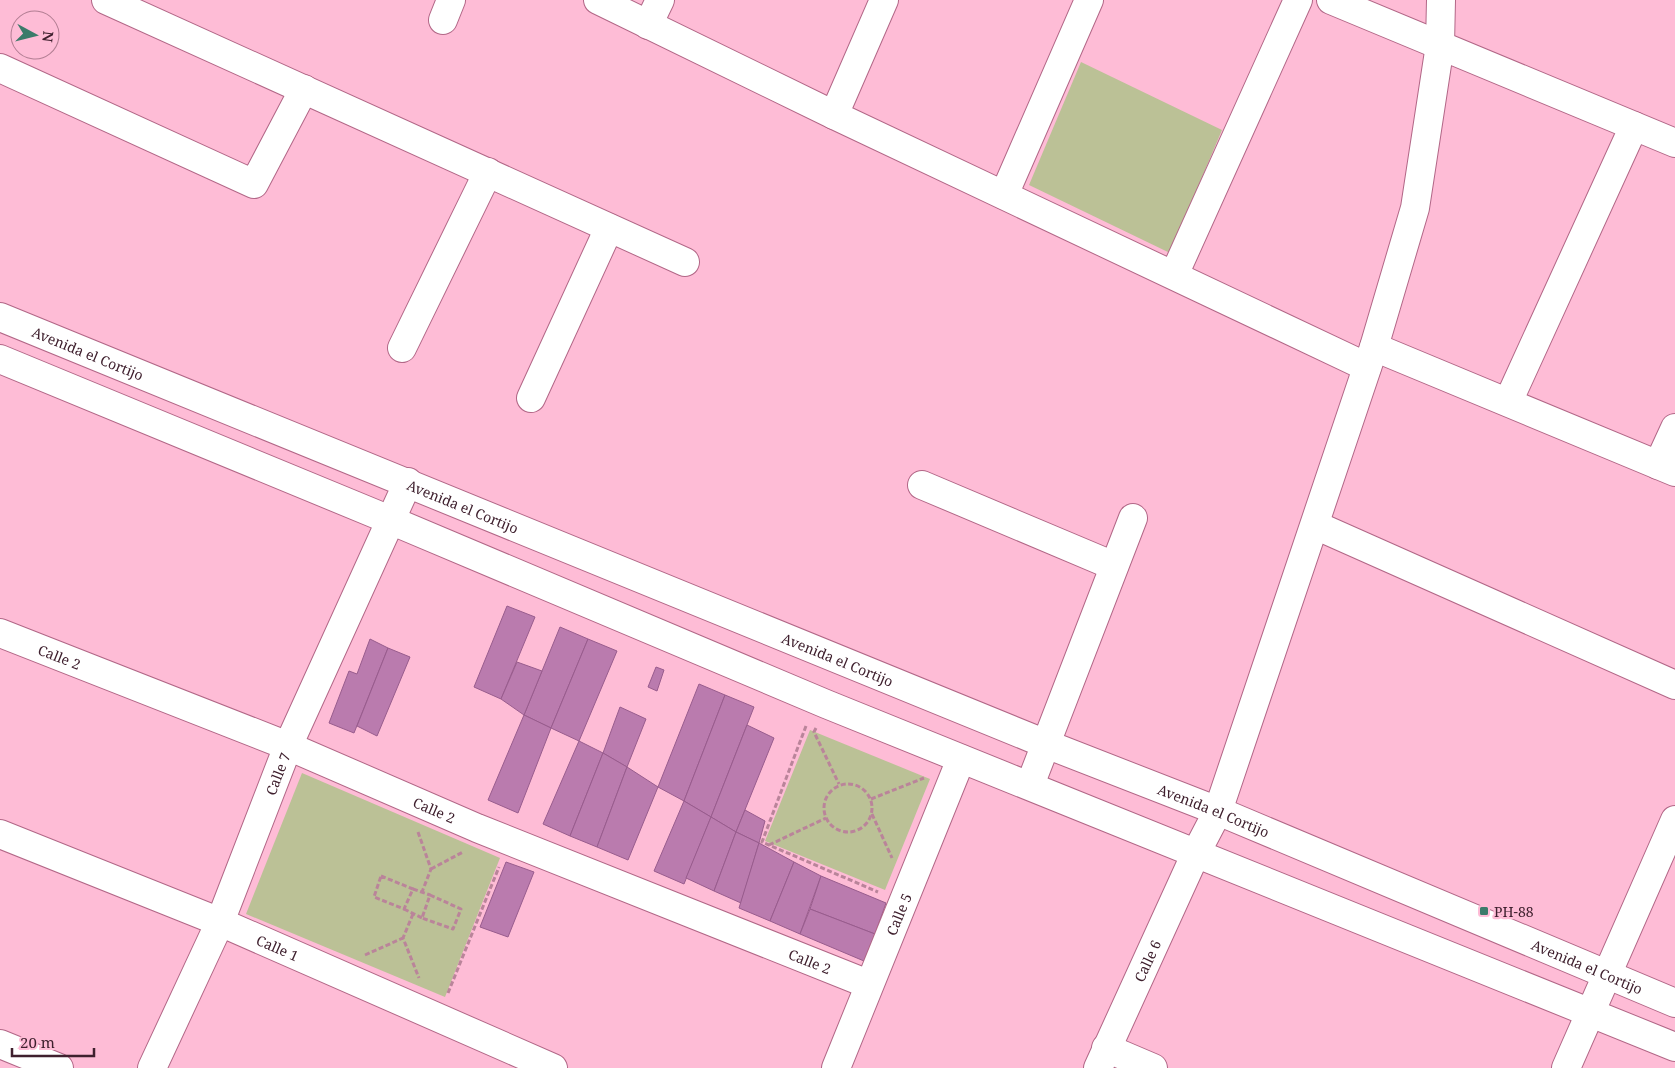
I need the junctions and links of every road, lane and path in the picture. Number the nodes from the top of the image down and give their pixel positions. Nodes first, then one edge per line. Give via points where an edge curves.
1 (106, 0) edge
2 (598, 0) edge
3 (660, 0) edge
4 (884, 0) edge
5 (1089, 0) edge
6 (1298, 0) edge
7 (1330, 0) edge
8 (1442, 0) edge
9 (648, 25) junction
10 (1440, 45) junction
11 (0, 68) edge
12 (304, 89) junction
13 (834, 115) junction
14 (1634, 126) junction
15 (1675, 142) edge
16 (488, 172) junction
17 (1004, 194) junction
18 (609, 228) junction
19 (685, 262) dead end
20 (1174, 275) junction
21 (0, 317) edge
22 (402, 348) dead end
23 (1370, 357) junction
24 (0, 359) edge
25 (531, 398) dead end
26 (1508, 402) junction
27 (1675, 428) edge
28 (1667, 469) edge
29 (408, 482) junction
30 (922, 485) dead end
31 (1133, 518) dead end
32 (390, 520) junction
33 (1315, 525) junction
34 (1114, 566) junction
35 (0, 633) edge
36 (1675, 685) edge
37 (822, 702) junction
38 (1046, 744) junction
39 (288, 746) junction
40 (950, 754) junction
41 (839, 784) junction
42 (1030, 785) junction
43 (871, 799) junction
44 (420, 804) junction
45 (1218, 811) junction
46 (872, 813) junction
47 (826, 818) junction
48 (1675, 820) edge
49 (0, 834) edge
50 (509, 841) junction
51 (769, 845) junction
52 (1196, 853) junction
53 (916, 876) junction
54 (413, 889) junction
55 (422, 892) junction
56 (430, 895) junction
57 (903, 903) junction
58 (404, 909) junction
59 (413, 914) junction
60 (422, 918) junction
61 (220, 922) junction
62 (404, 938) junction
63 (358, 958) dead end
64 (1607, 975) junction
65 (420, 982) dead end
66 (868, 984) junction
67 (1675, 1002) edge
68 (1591, 1012) junction
69 (438, 1018) junction
70 (0, 1044) edge
71 (1675, 1047) edge
72 (1102, 1058) edge
73 (59, 1068) edge
74 (152, 1068) edge
75 (553, 1068) edge
76 (836, 1068) edge
77 (1153, 1068) edge
78 (1566, 1068) edge

1 - 12 street
2 - 9 street
3 - 9 street
4 - 13 street
5 - 17 street
6 - 20 street
7 - 10 street
8 - 10 street, Calle 6
9 - 13 street
10 - 14 street
10 - 23 street, Calle 6 via 1414,208
11 - 12 street via 254,184
12 - 16 street
13 - 17 street
14 - 15 street
14 - 26 street
16 - 18 street
16 - 22 street
17 - 20 street
18 - 19 street
18 - 25 street
20 - 23 street
21 - 29 street, Avenida el Cortijo
23 - 26 street
23 - 33 street, Calle 6
24 - 32 street
26 - 28 street
27 - 28 street
29 - 32 street, Calle 7
29 - 38 street, Avenida el Cortijo
30 - 34 street
31 - 34 street
32 - 37 street
32 - 39 street, Calle 7
33 - 36 street
33 - 45 street, Calle 6
34 - 38 street
35 - 39 street, Calle 2
37 - 40 street
37 - 41 path via 814,732
37 - 51 path via 762,842
38 - 42 street
38 - 45 street, Avenida el Cortijo
39 - 44 street, Calle 2
39 - 61 street, Calle 7
40 - 42 street
40 - 43 path via 926,777
40 - 53 street, Calle 5
41 - 43 path via 861,786
41 - 47 path via 826,798 823,808
42 - 52 street
43 - 46 path
44 - 50 street, Calle 2
44 - 55 path via 414,819 431,869
45 - 52 street, Calle 6
45 - 64 street, Avenida el Cortijo
46 - 47 path via 860,829 850,832 836,829
46 - 53 path via 895,866
47 - 51 path
48 - 64 street
49 - 61 street, Calle 1
50 - 66 street, Calle 2
50 - 69 path
51 - 57 path
52 - 68 street
52 - 72 street, Calle 6
53 - 57 street, Calle 5
54 - 55 path
54 - 58 path
54 - 58 path via 382,876 374,897
55 - 56 path
56 - 60 path
56 - 60 path via 460,909 453,929
57 - 66 street, Calle 5
58 - 59 path
59 - 60 path
59 - 62 path
61 - 69 street, Calle 1
61 - 74 street, Calle 7
62 - 63 path
62 - 65 path
64 - 67 street, Avenida el Cortijo
64 - 68 street
66 - 76 street, Calle 5
68 - 71 street
68 - 78 street
69 - 75 street, Calle 1
70 - 73 street
72 - 77 street

